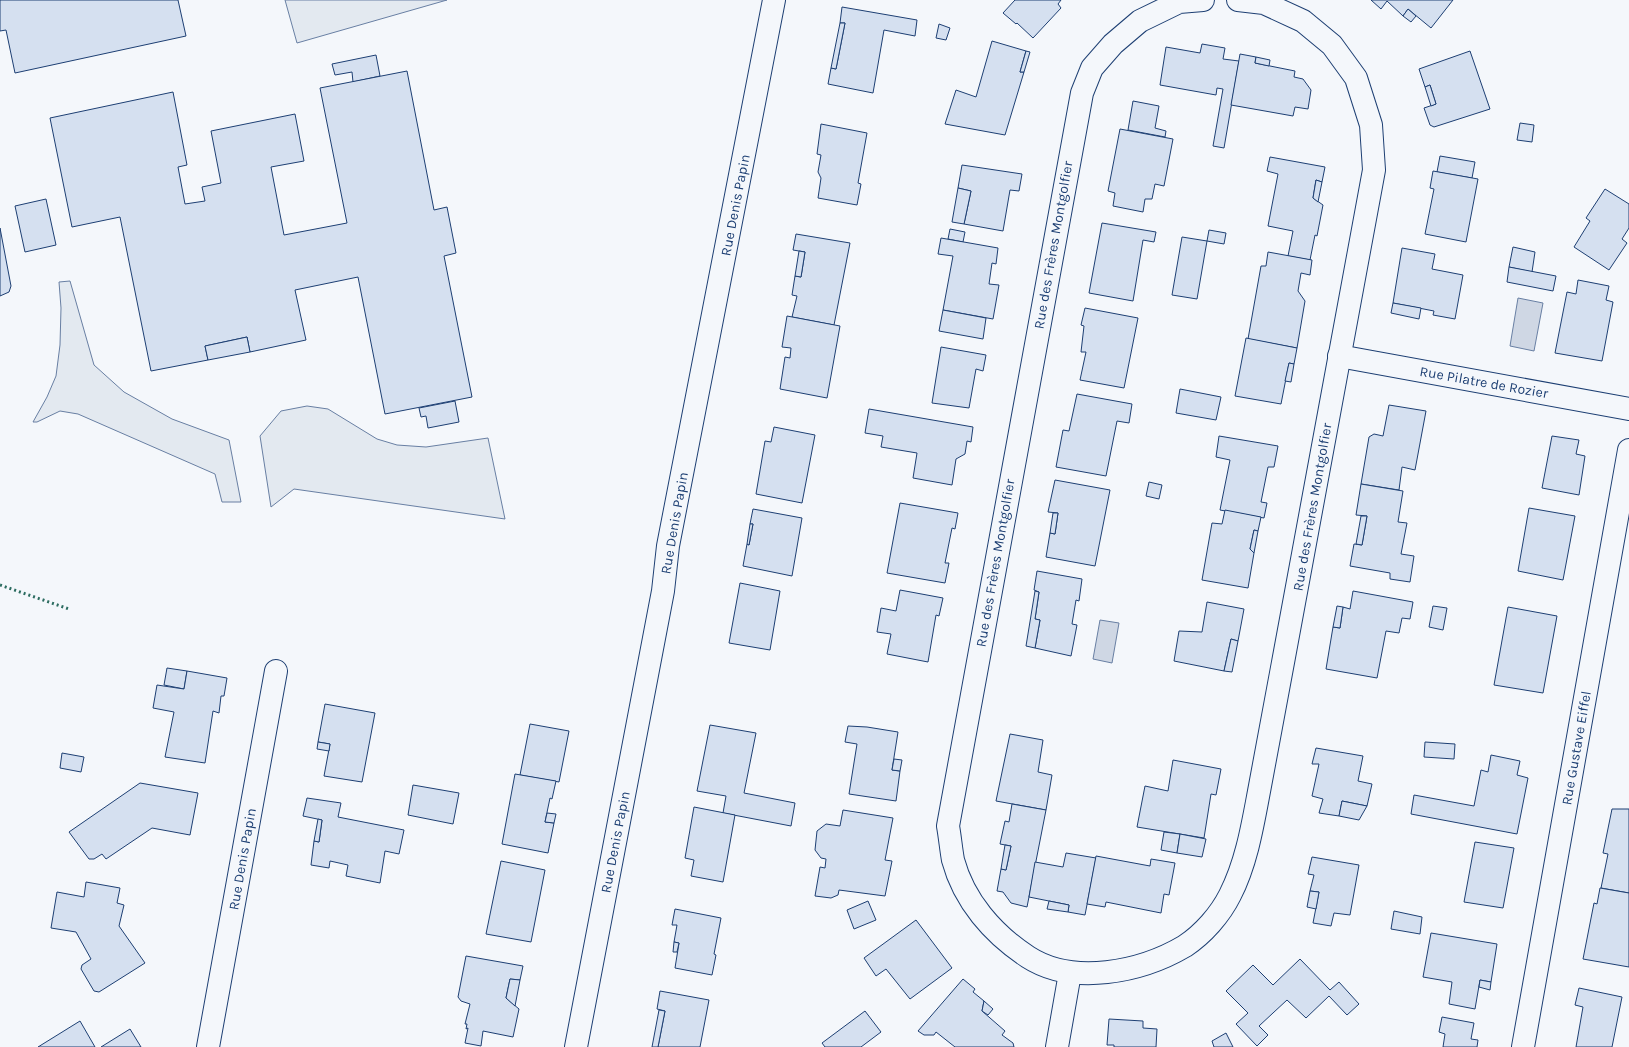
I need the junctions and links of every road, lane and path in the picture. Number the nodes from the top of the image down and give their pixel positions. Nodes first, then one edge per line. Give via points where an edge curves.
1 (774, 0) edge
2 (1203, 0) edge
3 (1238, 0) edge
4 (1339, 356) junction
5 (1629, 408) edge
6 (1629, 450) edge
7 (276, 671) dead end
8 (1070, 973) junction
9 (208, 1047) edge
10 (576, 1047) edge
11 (1057, 1047) edge
12 (1523, 1047) edge

1 - 10 street, Rue Denis Papin via 668,546 663,591
2 - 8 street, Rue des Frères Montgolfier via 1179,2 1140,21 1113,44 1092,68 1082,93 948,826 954,861 967,895 987,921 1008,943 1032,960
3 - 4 street, Rue des Frères Montgolfier via 1264,3 1303,21 1332,46 1356,78 1371,125 1374,170
4 - 5 street, Rue Pilatre de Rozier
4 - 8 street, Rue des Frères Montgolfier via 1251,831 1244,861 1230,896 1214,920 1186,945 1159,958 1097,974
6 - 12 street, Rue Gustave Eiffel
7 - 9 street, Rue Denis Papin
8 - 11 street

